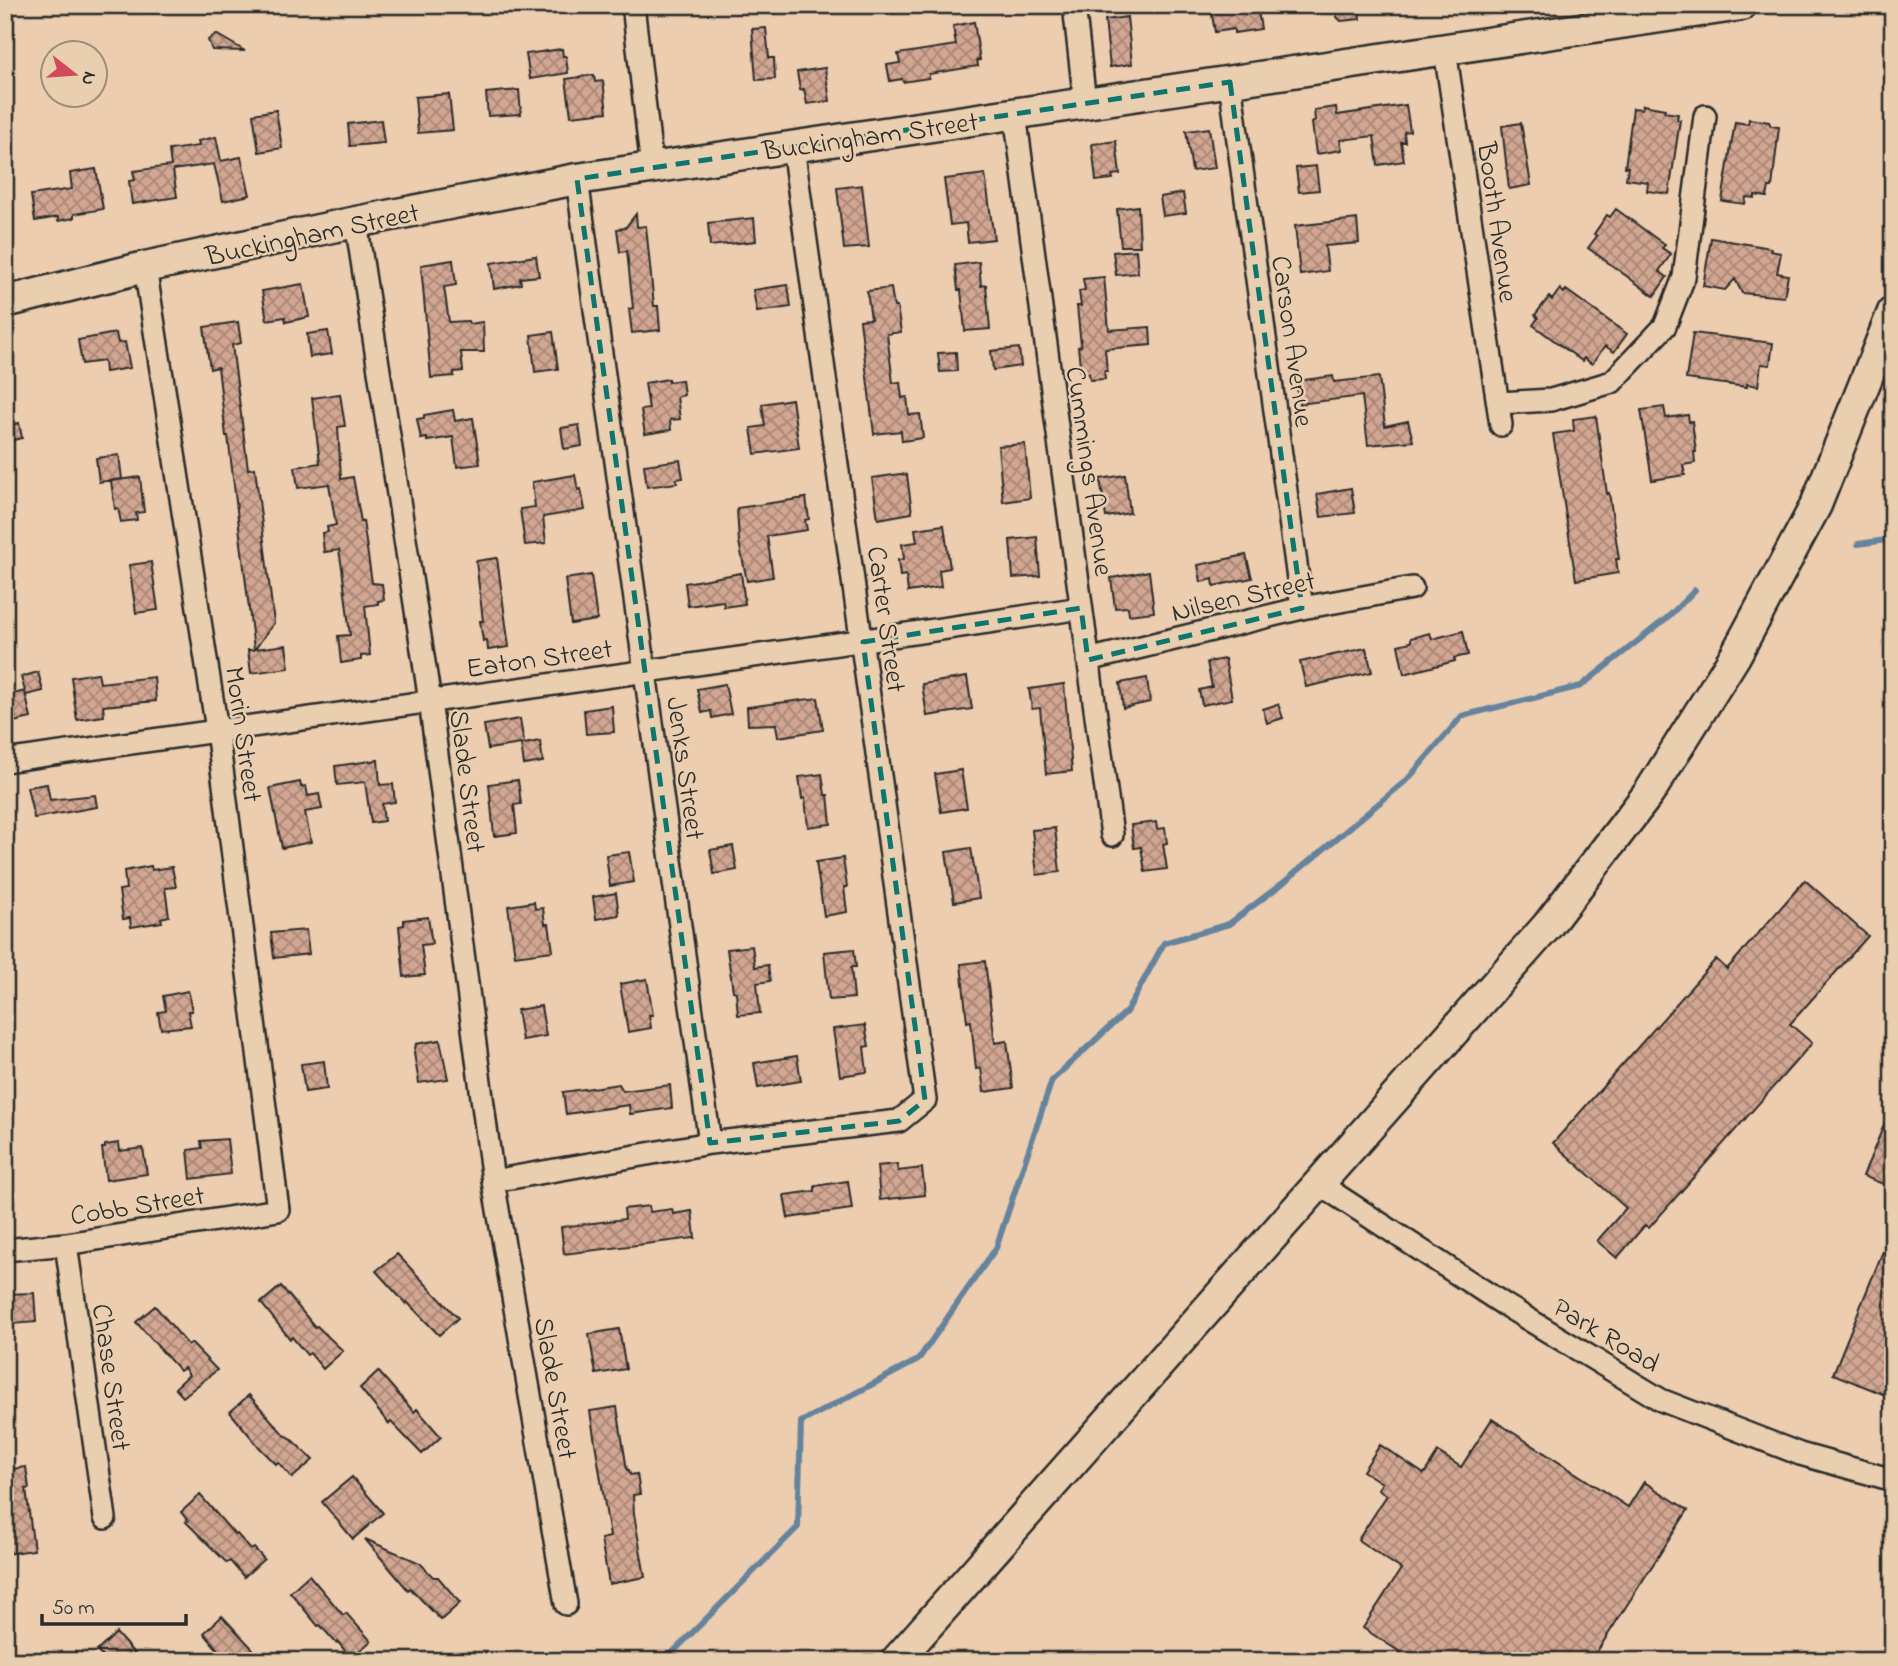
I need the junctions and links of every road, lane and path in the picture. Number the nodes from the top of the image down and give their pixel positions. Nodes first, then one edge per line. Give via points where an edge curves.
1 (634, 5) edge
2 (1074, 5) edge
3 (1741, 5) edge
4 (1445, 50) junction
5 (1230, 82) junction
6 (1085, 103) junction
7 (1015, 114) junction
8 (1705, 116) dead end
9 (793, 147) junction
10 (652, 168) junction
11 (577, 179) junction
12 (356, 222) junction
13 (145, 267) junction
14 (5, 302) edge
15 (1893, 313) edge
16 (1498, 403) junction
17 (1501, 425) dead end
18 (1412, 588) dead end
19 (1081, 608) junction
20 (1302, 608) junction
21 (863, 642) junction
22 (1088, 660) junction
23 (645, 670) junction
24 (430, 701) junction
25 (217, 730) junction
26 (5, 761) edge
27 (1112, 835) dead end
28 (710, 1143) junction
29 (493, 1181) junction
30 (1318, 1183) junction
31 (278, 1210) joint
32 (66, 1244) junction
33 (5, 1250) edge
34 (1893, 1480) edge
35 (105, 1518) dead end
36 (566, 1604) dead end
37 (896, 1661) edge

1 - 10 street
2 - 6 street
3 - 4 main road, Buckingham Street
4 - 5 main road, Buckingham Street
4 - 16 street, Booth Avenue
5 - 6 main road, Buckingham Street
5 - 20 street, Carson Avenue
6 - 7 main road, Buckingham Street
7 - 9 main road, Buckingham Street
7 - 19 street, Cummings Avenue
8 - 16 street via 1684,277 1665,326 1612,382 1551,400
9 - 10 main road, Buckingham Street
9 - 21 street, Carter Street
10 - 11 main road, Buckingham Street
11 - 12 main road, Buckingham Street
11 - 23 street, Jenks Street
12 - 13 main road, Buckingham Street
12 - 24 street, Slade Street
13 - 14 main road, Buckingham Street
13 - 25 street, Morin Street
15 - 30 main road via 1816,505 1735,656 1648,793 1548,925
16 - 17 street, Booth Avenue
18 - 20 street, Nilsen Street
19 - 21 street, Eaton Street
19 - 22 street, Cummings Avenue
20 - 22 street, Nilsen Street
21 - 23 street, Eaton Street
21 - 28 street, Carter Street via 925,1100 898,1121
22 - 27 street, Cummings Avenue
23 - 24 street, Eaton Street
23 - 28 street, Jenks Street
24 - 25 street, Eaton Street
24 - 29 street, Slade Street
25 - 26 street, Eaton Street
25 - 31 street, Morin Street
28 - 29 street
29 - 36 street, Slade Street
30 - 34 street, Park Road via 1661,1400 1800,1454
30 - 37 main road
31 - 32 street, Cobb Street
32 - 33 street, Cobb Street
32 - 35 street, Chase Street

